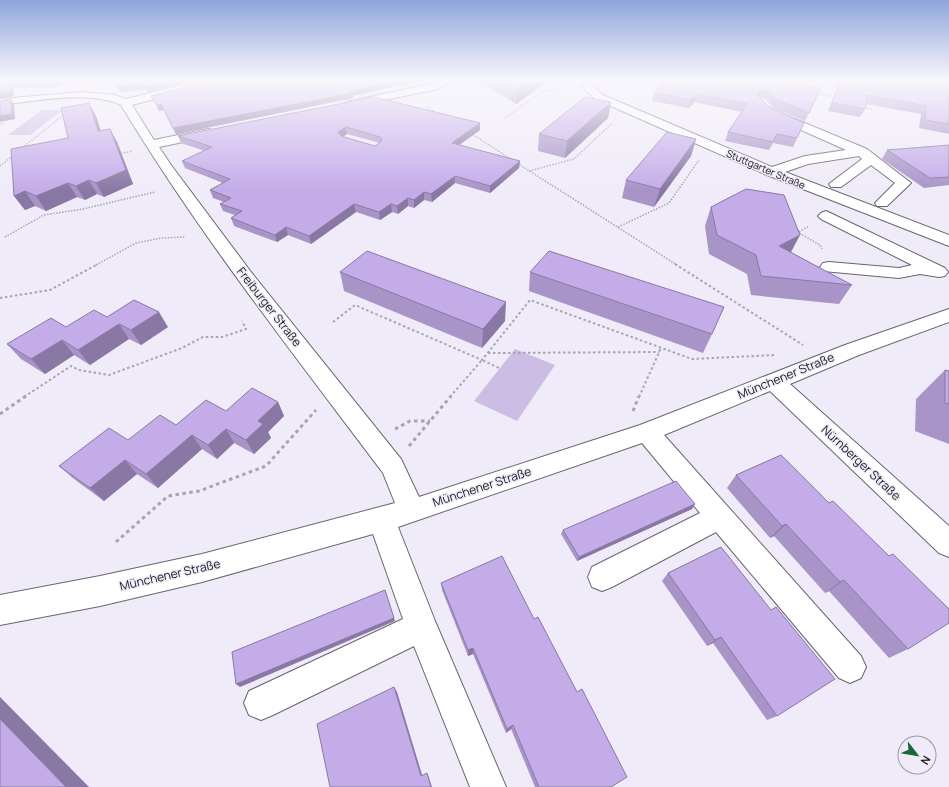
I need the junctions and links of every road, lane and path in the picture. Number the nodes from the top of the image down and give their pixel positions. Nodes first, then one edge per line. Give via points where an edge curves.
1 (62, 117) edge
2 (134, 117) edge
3 (619, 117) edge
4 (645, 117) edge
5 (782, 117) edge
6 (0, 124) edge
7 (5, 124) edge
8 (222, 130) edge
9 (464, 130) edge
10 (152, 145) junction
11 (710, 145) junction
12 (883, 151) dead end
13 (114, 155) edge
14 (866, 156) junction
15 (0, 166) edge
16 (529, 171) junction
17 (772, 172) junction
18 (836, 184) dead end
19 (155, 192) dead end
20 (848, 202) junction
21 (882, 203) dead end
22 (618, 227) junction
23 (794, 233) edge
24 (5, 237) dead end
25 (185, 237) dead end
26 (949, 241) edge
27 (829, 267) joint
28 (944, 273) edge
29 (0, 298) edge
30 (949, 315) edge
31 (242, 321) dead end
32 (333, 322) dead end
33 (662, 348) junction
34 (659, 352) junction
35 (487, 353) junction
36 (482, 360) junction
37 (826, 360) junction
38 (499, 368) dead end
39 (804, 368) junction
40 (774, 382) junction
41 (333, 390) junction
42 (0, 414) edge
43 (431, 421) junction
44 (647, 432) junction
45 (373, 441) junction
46 (620, 441) junction
47 (392, 466) junction
48 (411, 511) junction
49 (720, 516) junction
50 (382, 520) junction
51 (116, 542) dead end
52 (949, 544) edge
53 (602, 577) dead end
54 (0, 610) edge
55 (421, 626) junction
56 (850, 667) dead end
57 (261, 703) dead end
58 (488, 787) edge

1 - 15 path
2 - 10 street, Freiburger Straße
3 - 16 path via 574,159
4 - 11 street, Stuttgarter Straße
5 - 14 street
6 - 7 path
8 - 10 street
9 - 16 path
10 - 13 path
10 - 41 street, Freiburger Straße via 165,167
11 - 17 street, Stuttgarter Straße
11 - 22 path via 668,203
12 - 14 street
14 - 17 street via 805,160
14 - 18 street
14 - 21 street via 904,183
16 - 22 path
17 - 20 street, Stuttgarter Straße
19 - 24 path via 83,209 44,215
20 - 26 street, Stuttgarter Straße
20 - 28 street via 819,220
22 - 37 path
23 - 27 path via 799,232 820,244
25 - 29 path via 136,243 50,290
27 - 28 street via 899,273 920,270
30 - 37 street, Münchener Straße
31 - 42 path via 246,329 222,337 203,337 182,348 109,375 79,370 71,366
32 - 36 path via 354,305
33 - 34 path
33 - 35 path via 530,300
33 - 39 path via 692,359 783,355
34 - 35 path
34 - 46 path
35 - 36 path
36 - 38 path
36 - 43 path
37 - 39 street, Münchener Straße
39 - 40 street, Münchener Straße
40 - 44 street, Münchener Straße
40 - 52 street, Nürnberger Straße
41 - 45 street, Freiburger Straße
41 - 51 path via 266,466 199,491 168,496
43 - 45 path via 410,421
43 - 47 path
44 - 46 street, Münchener Straße
44 - 49 street
45 - 47 street, Freiburger Straße
46 - 48 street, Münchener Straße
47 - 48 street, Freiburger Straße
48 - 50 street, Münchener Straße
49 - 53 street
49 - 56 street
50 - 54 street, Münchener Straße via 202,568
50 - 55 street
55 - 57 street
55 - 58 street

